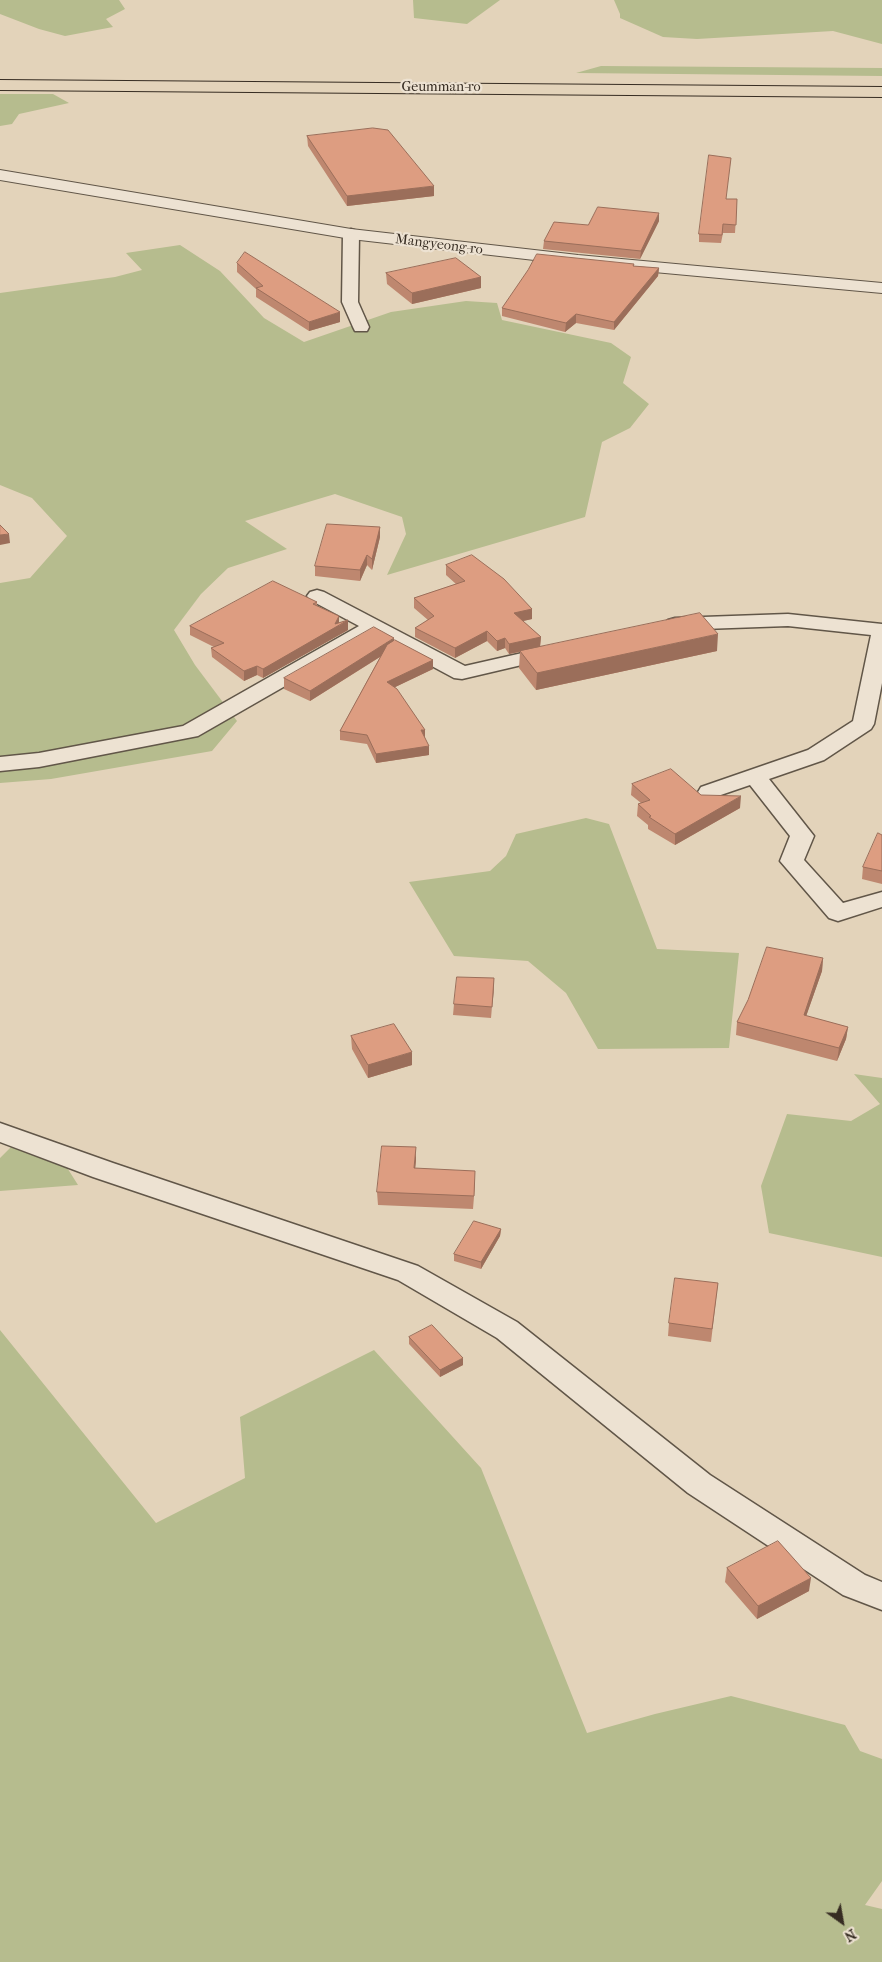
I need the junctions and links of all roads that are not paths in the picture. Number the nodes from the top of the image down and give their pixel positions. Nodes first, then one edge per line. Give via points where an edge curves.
1 (0, 74) edge
2 (882, 80) edge
3 (0, 85) edge
4 (882, 92) edge
5 (0, 175) edge
6 (350, 234) junction
7 (882, 288) edge
8 (361, 327) dead end
9 (317, 596) dead end
10 (374, 626) junction
11 (652, 629) edge
12 (882, 630) edge
13 (576, 647) edge
14 (0, 764) edge
15 (755, 776) junction
16 (709, 792) dead end
17 (882, 899) edge
18 (0, 1132) edge
19 (882, 1596) edge

1 - 2 highway, Geumman-ro
3 - 4 highway, Geumman-ro
5 - 6 street, Mangyeong-ro
6 - 7 street, Mangyeong-ro via 578,260
6 - 8 street via 350,302
9 - 10 street
10 - 13 street via 462,673
10 - 14 street via 190,731 39,760
11 - 12 street via 680,623 788,620
12 - 15 street via 863,724 816,755
15 - 16 street
15 - 17 street via 802,836 792,862 838,913
18 - 19 street via 102,1170 408,1273 506,1330 699,1484 854,1585

